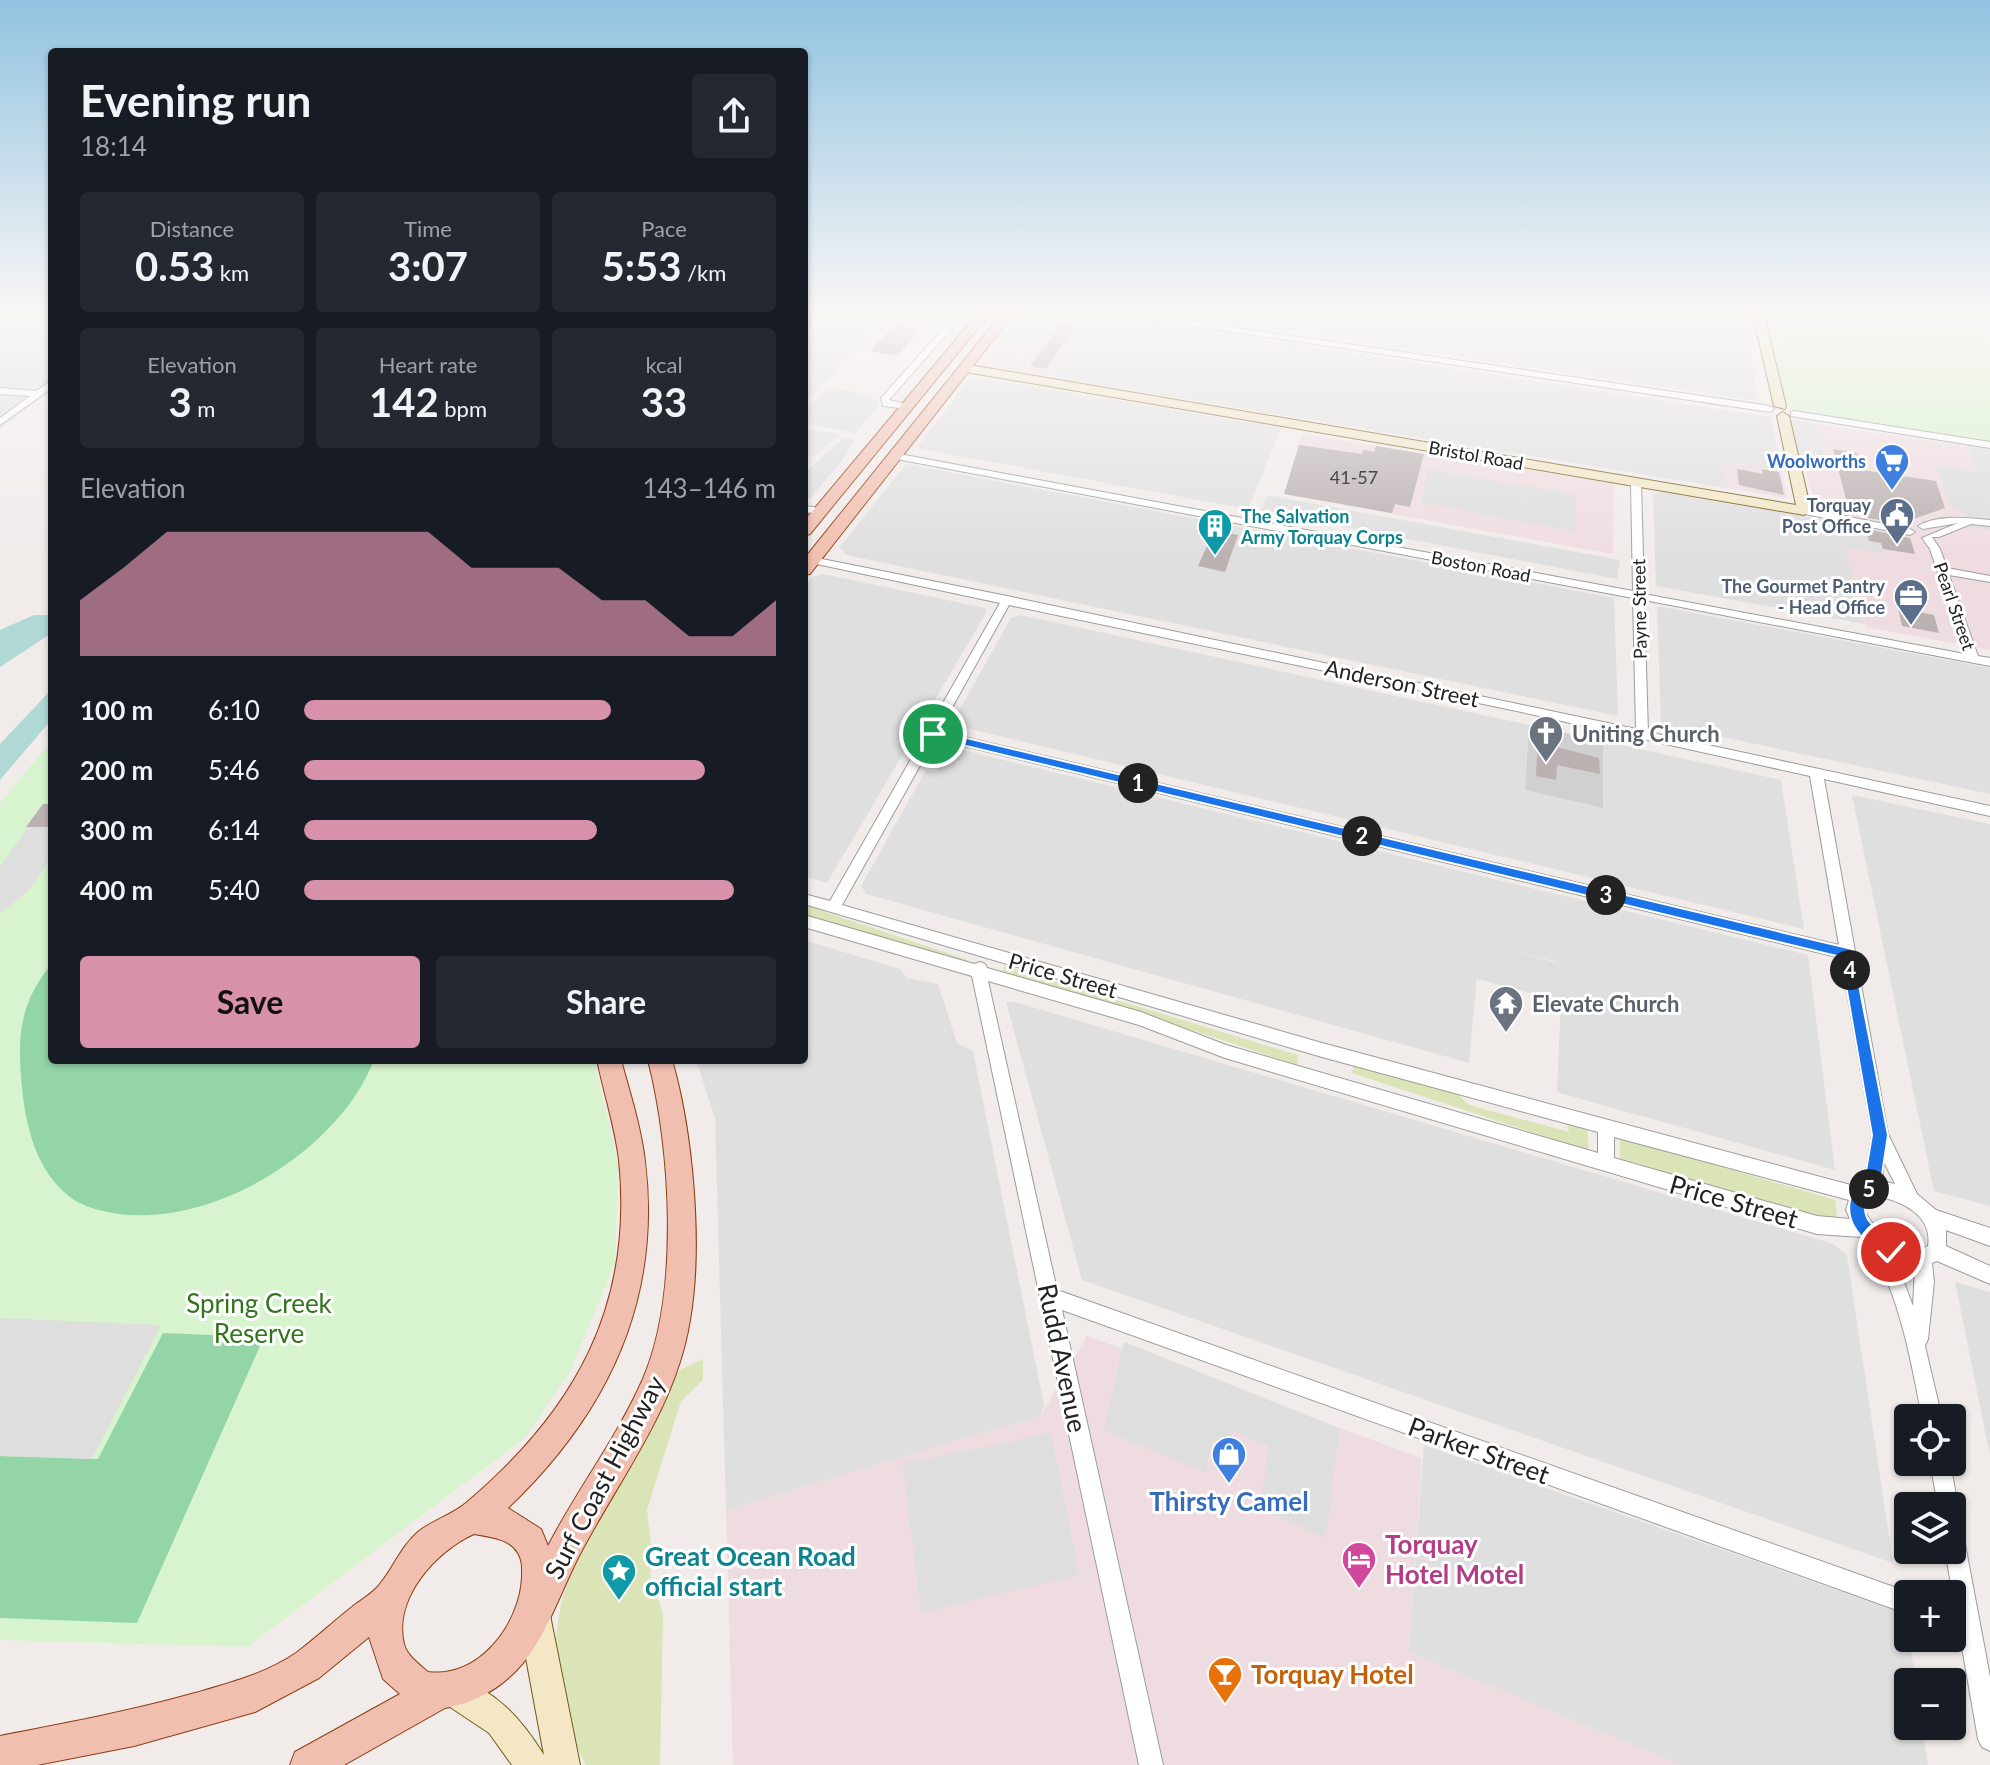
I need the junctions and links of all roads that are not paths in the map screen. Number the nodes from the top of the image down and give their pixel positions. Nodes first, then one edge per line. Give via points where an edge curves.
1 (29, 393) edge
2 (890, 393) edge
3 (917, 393) edge
4 (944, 393) edge
5 (1114, 393) edge
6 (1663, 393) edge
7 (1778, 393) edge
8 (37, 394) joint
9 (906, 407) junction
10 (1782, 411) junction
11 (0, 422) edge
12 (1990, 445) edge
13 (894, 456) junction
14 (1636, 482) junction
15 (812, 510) edge
16 (1804, 511) junction
17 (847, 515) junction
18 (1990, 523) edge
19 (1922, 531) junction
20 (808, 562) edge
21 (808, 563) edge
22 (1943, 571) junction
23 (1990, 579) edge
24 (1639, 596) junction
25 (1007, 599) junction
26 (1973, 659) junction
27 (1990, 662) edge
28 (933, 734) junction
29 (1642, 735) junction
30 (1816, 772) junction
31 (1990, 811) edge
32 (808, 900) edge
33 (833, 908) junction
34 (808, 922) edge
35 (987, 953) junction
36 (1847, 953) junction
37 (979, 973) junction
38 (1322, 1050) junction
39 (610, 1064) edge
40 (661, 1064) edge
41 (1316, 1078) junction
42 (1606, 1126) junction
43 (1880, 1135) junction
44 (1606, 1163) junction
45 (1865, 1191) junction
46 (1911, 1199) junction
47 (1931, 1217) junction
48 (1864, 1229) junction
49 (1990, 1237) edge
50 (1880, 1245) junction
51 (1930, 1255) junction
52 (1990, 1275) edge
53 (1050, 1297) junction
54 (1919, 1347) junction
55 (1929, 1404) edge
56 (474, 1518) junction
57 (392, 1596) junction
58 (1894, 1598) edge
59 (535, 1611) junction
60 (1966, 1642) edge
61 (446, 1690) junction
62 (1990, 1739) edge
63 (0, 1754) edge
64 (308, 1765) edge
65 (532, 1765) edge
66 (563, 1765) edge
67 (1151, 1765) edge

1 - 8 street
2 - 9 street via 886,404
3 - 9 main road
4 - 13 main road
5 - 14 street, Bristol Road
6 - 10 street
7 - 10 street
8 - 11 street
9 - 15 main road
10 - 12 street
10 - 16 street
13 - 17 main road
13 - 24 street, Boston Road
14 - 16 street, Bristol Road
14 - 24 street, Payne Street
15 - 17 main road
16 - 19 street, Bristol Road
17 - 20 main road
18 - 19 street, Bristol Road
19 - 22 street, Pearl Street
21 - 25 street, Anderson Street
22 - 23 street
22 - 26 street, Pearl Street
24 - 26 street, Boston Road
24 - 29 street, Payne Street
25 - 28 street
25 - 29 street, Anderson Street
26 - 27 street, Pearl Street
28 - 33 street
28 - 36 street
29 - 30 street, Anderson Street
30 - 31 street, Anderson Street
30 - 36 street
32 - 33 street, Price Street
33 - 35 street, Price Street
34 - 37 street, Price Street
35 - 37 street
35 - 38 street, Price Street
36 - 43 street
37 - 41 street, Price Street via 1141,1019
37 - 53 street, Rudd Avenue
38 - 41 street
38 - 42 street, Price Street
39 - 56 main road via 635,1201 631,1269 621,1307 603,1361 576,1409 532,1464
40 - 59 main road, Surf Coast Highway via 675,1132 679,1196 680,1293 672,1339 633,1431 566,1545
41 - 44 street, Price Street
42 - 44 street
42 - 45 street, Price Street
43 - 45 street
43 - 46 street
44 - 48 street, Price Street via 1817,1225
45 - 46 street, Price Street via 1897,1191
45 - 48 street via 1855,1210
46 - 47 street, Price Street
47 - 49 street, Price Street
47 - 51 street via 1939,1241
48 - 50 street
50 - 51 street via 1902,1257
50 - 54 street
51 - 52 street
51 - 54 street
53 - 58 street, Parker Street
53 - 67 street, Rudd Avenue
54 - 55 street
56 - 57 main road via 428,1542
56 - 59 main road via 496,1518 514,1525 528,1539 540,1582
57 - 61 main road via 387,1631 393,1662 420,1687
57 - 63 main road via 307,1666 255,1694 134,1728
59 - 61 main road via 498,1667 475,1682
59 - 66 street
60 - 62 street
61 - 64 main road
61 - 65 street via 501,1721

